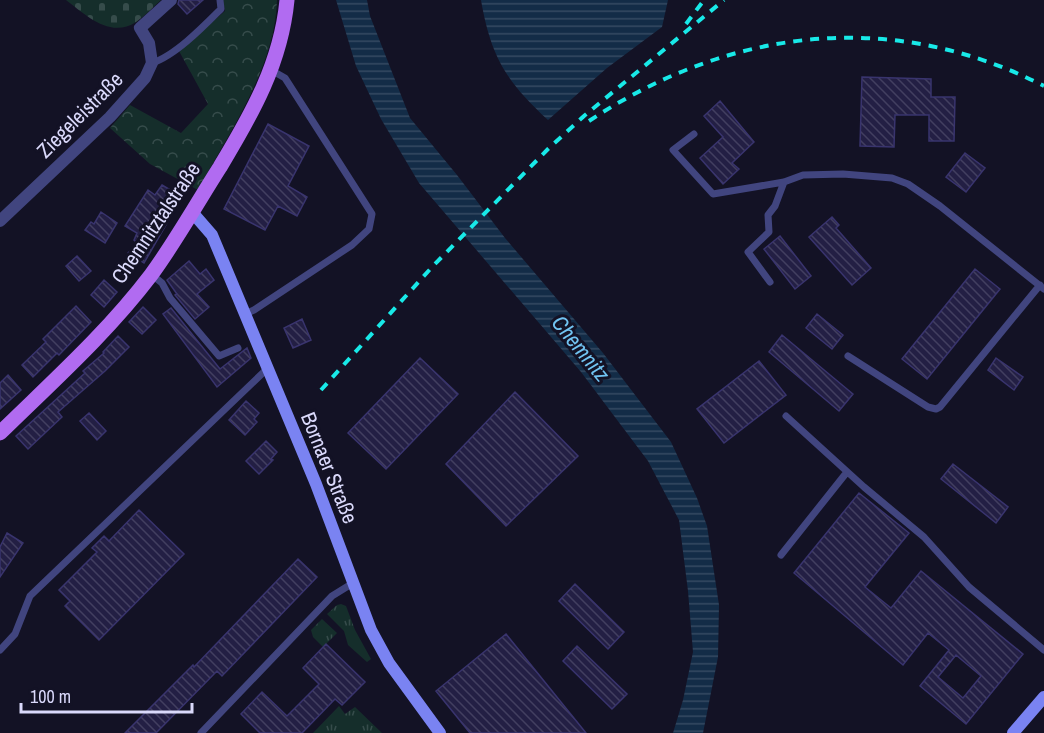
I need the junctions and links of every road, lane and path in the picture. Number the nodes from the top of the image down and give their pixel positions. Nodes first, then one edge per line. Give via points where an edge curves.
1 (171, 0) edge
2 (220, 0) edge
3 (287, 0) edge
4 (152, 63) junction
5 (271, 70) junction
6 (694, 134) dead end
7 (784, 182) junction
8 (192, 212) junction
9 (0, 221) edge
10 (151, 274) junction
11 (770, 282) dead end
12 (1042, 287) edge
13 (245, 314) junction
14 (238, 348) dead end
15 (848, 356) dead end
16 (268, 368) junction
17 (786, 416) dead end
18 (0, 433) edge
19 (847, 472) junction
20 (781, 555) dead end
21 (353, 583) junction
22 (0, 650) edge
23 (1044, 650) edge
24 (1044, 697) edge
25 (201, 733) edge
26 (440, 733) edge
27 (1013, 733) edge

1 - 4 street via 140,28 149,43
2 - 4 lane via 221,9 207,24 162,60
3 - 5 main road, Chemnitztalstraße via 283,35
4 - 9 street, Ziegeleistraße via 145,78 110,117
5 - 8 main road, Chemnitztalstraße via 249,119
5 - 13 lane via 285,78 372,214 369,229 352,245
6 - 7 lane via 674,150 713,194
7 - 11 lane via 768,215 769,232 748,252
7 - 12 lane via 803,175 843,174 892,178 908,184
8 - 10 main road, Chemnitztalstraße
8 - 13 main road, Bornaer Straße via 212,235
10 - 14 lane via 219,356
10 - 18 main road, Chemnitztalstraße via 107,327
12 - 15 lane via 936,409
13 - 16 main road, Bornaer Straße
16 - 21 main road, Bornaer Straße
16 - 22 lane via 30,596 15,634
17 - 19 lane
19 - 20 lane
19 - 23 lane via 924,537 969,587
21 - 25 lane via 332,596
21 - 26 main road, Bornaer Straße via 379,648
24 - 27 main road

